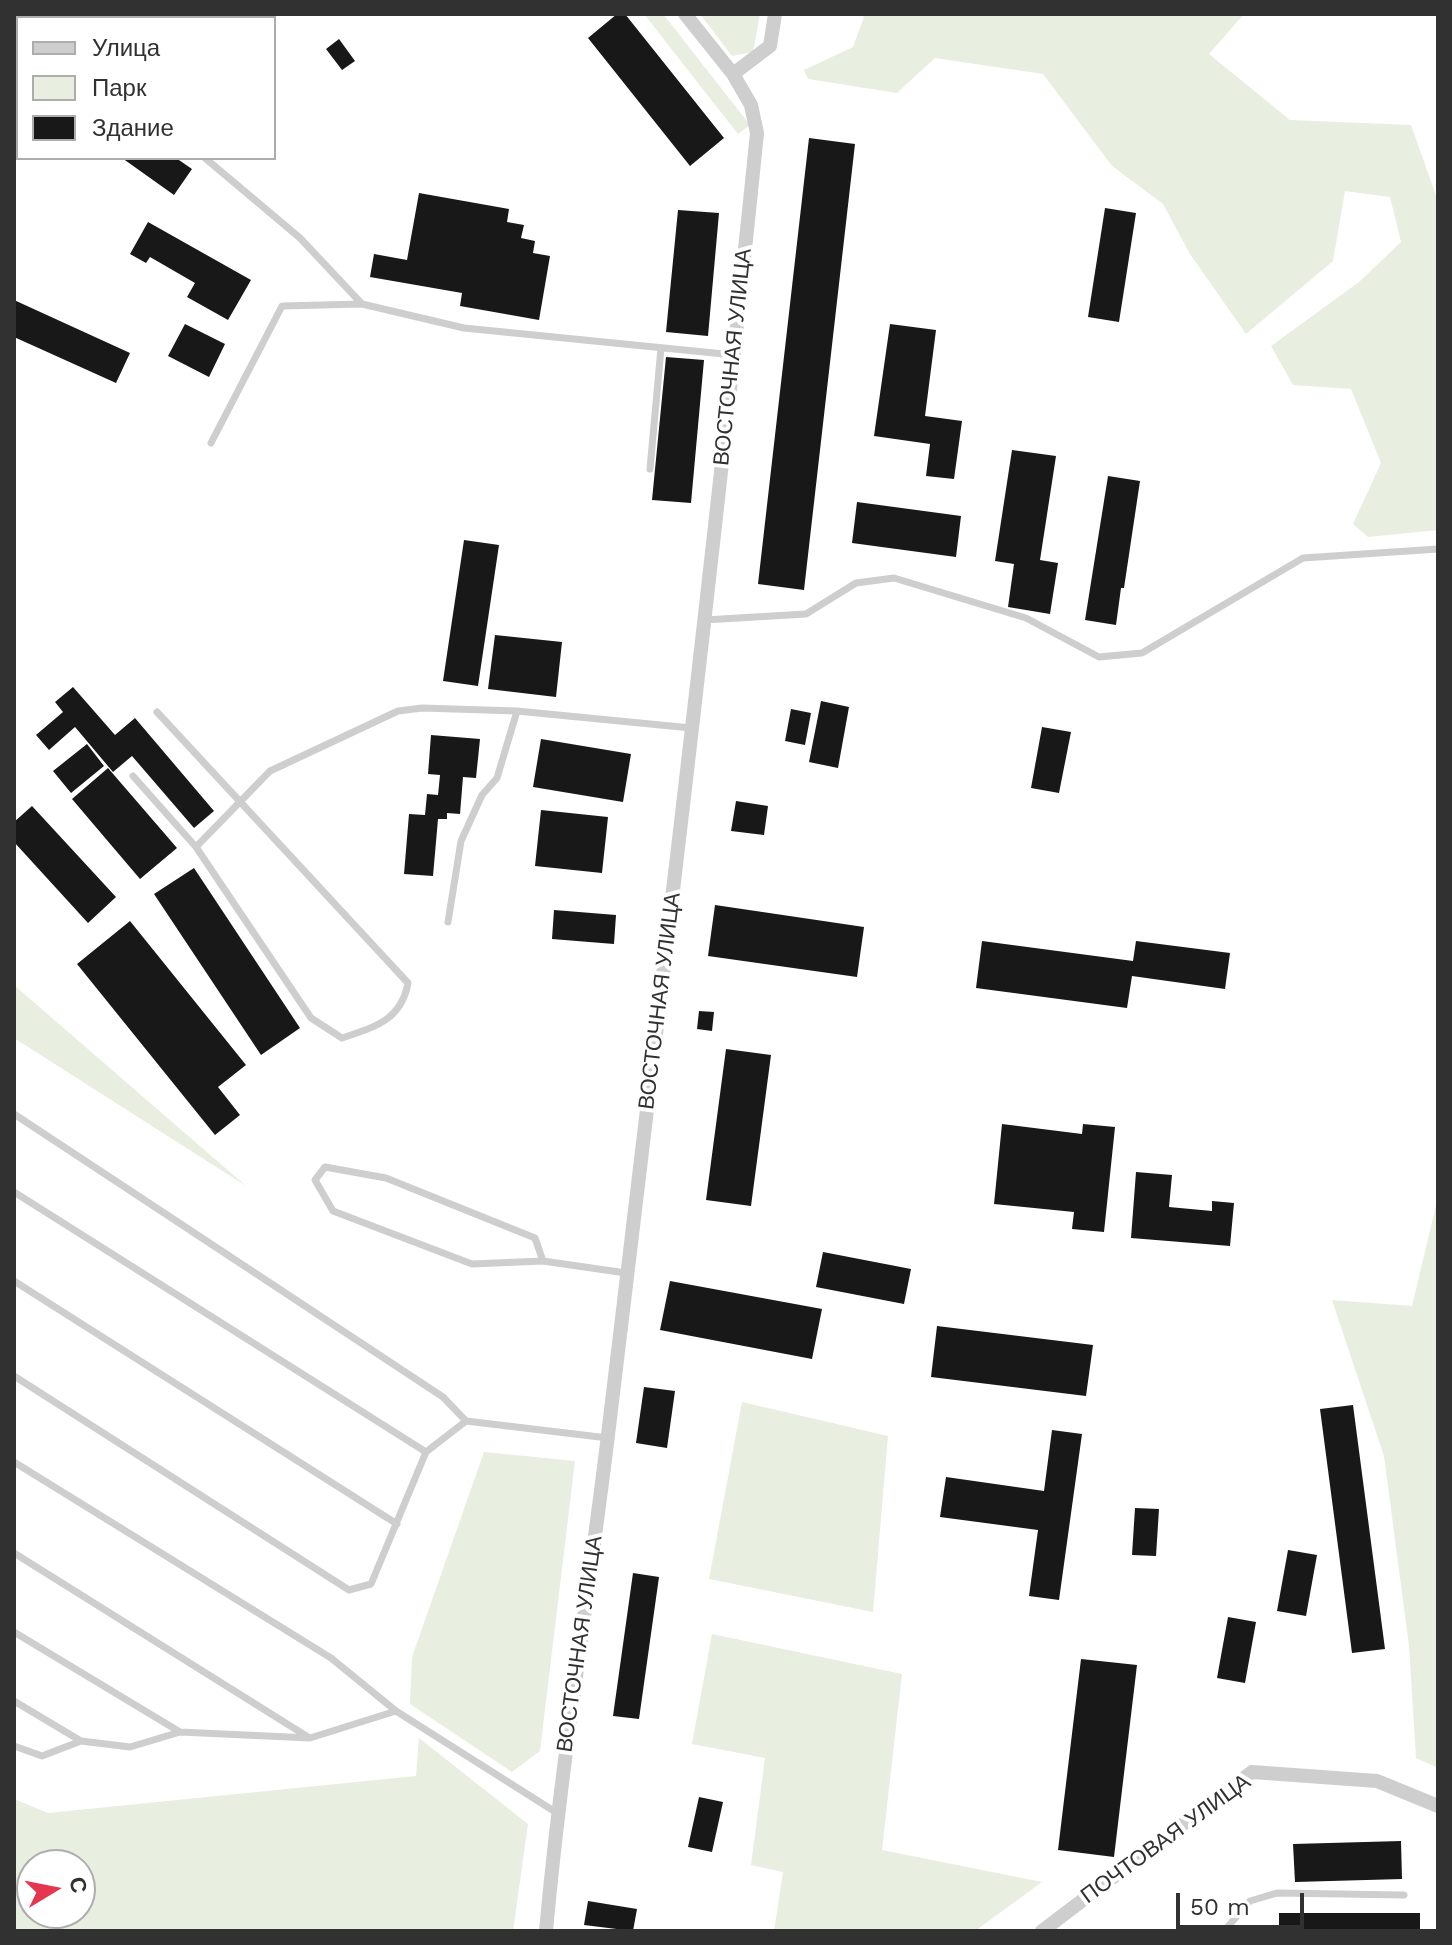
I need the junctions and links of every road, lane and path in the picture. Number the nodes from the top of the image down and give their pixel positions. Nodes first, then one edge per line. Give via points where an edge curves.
1 (685, 14) edge
2 (775, 14) edge
3 (733, 74) junction
4 (207, 160) edge
5 (362, 304) junction
6 (661, 348) junction
7 (734, 355) junction
8 (211, 443) dead end
9 (650, 469) dead end
10 (1438, 549) edge
11 (704, 620) junction
12 (517, 711) junction
13 (157, 712) dead end
14 (691, 728) junction
15 (133, 776) dead end
16 (241, 803) junction
17 (196, 847) junction
18 (448, 922) dead end
19 (14, 1114) edge
20 (14, 1192) edge
21 (543, 1261) junction
22 (626, 1273) junction
23 (14, 1281) edge
24 (14, 1376) edge
25 (466, 1421) junction
26 (608, 1438) junction
27 (426, 1452) junction
28 (14, 1462) edge
29 (397, 1524) junction
30 (14, 1553) edge
31 (14, 1632) edge
32 (14, 1701) edge
33 (396, 1711) junction
34 (180, 1732) junction
35 (310, 1738) junction
36 (81, 1741) junction
37 (14, 1746) edge
38 (1438, 1806) edge
39 (557, 1813) junction
40 (1404, 1895) dead end
41 (546, 1931) edge
42 (1042, 1931) edge
43 (1224, 1931) edge

1 - 3 street, ВОСТОЧНАЯ УЛИЦА
2 - 3 street via 770,46
3 - 7 street, ВОСТОЧНАЯ УЛИЦА via 751,105 757,133
4 - 5 lane via 300,238
5 - 6 lane via 464,328
5 - 8 lane via 282,306
6 - 7 lane
6 - 9 lane
7 - 11 street, ВОСТОЧНАЯ УЛИЦА
10 - 11 lane via 1303,558 1142,653 1099,657 1026,618 894,578 856,583 806,614
11 - 14 street, ВОСТОЧНАЯ УЛИЦА
12 - 14 lane
12 - 16 lane via 398,711 270,771
12 - 18 lane via 497,778 482,795 461,841
13 - 16 lane
14 - 22 street, ВОСТОЧНАЯ УЛИЦА
15 - 17 lane
16 - 17 lane
16 - 17 lane via 408,983 405,998 384,1024 342,1038 311,1018
19 - 25 lane via 443,1397
20 - 27 lane
21 - 21 lane via 472,1264 333,1211 315,1180 325,1167 386,1178 535,1238
21 - 22 lane
22 - 26 street, ВОСТОЧНАЯ УЛИЦА
23 - 29 lane
24 - 29 lane via 349,1590 371,1584
25 - 26 lane
25 - 27 lane
26 - 39 street, ВОСТОЧНАЯ УЛИЦА
27 - 29 lane
28 - 33 lane via 331,1658
30 - 35 lane
31 - 34 lane
32 - 36 lane
33 - 35 lane
33 - 39 lane
34 - 35 lane
34 - 36 lane via 130,1747
36 - 37 lane via 42,1756
38 - 42 street, ПОЧТОВАЯ УЛИЦА via 1377,1781 1252,1772
39 - 41 street, ВОСТОЧНАЯ УЛИЦА
40 - 43 lane via 1277,1893 1250,1901

